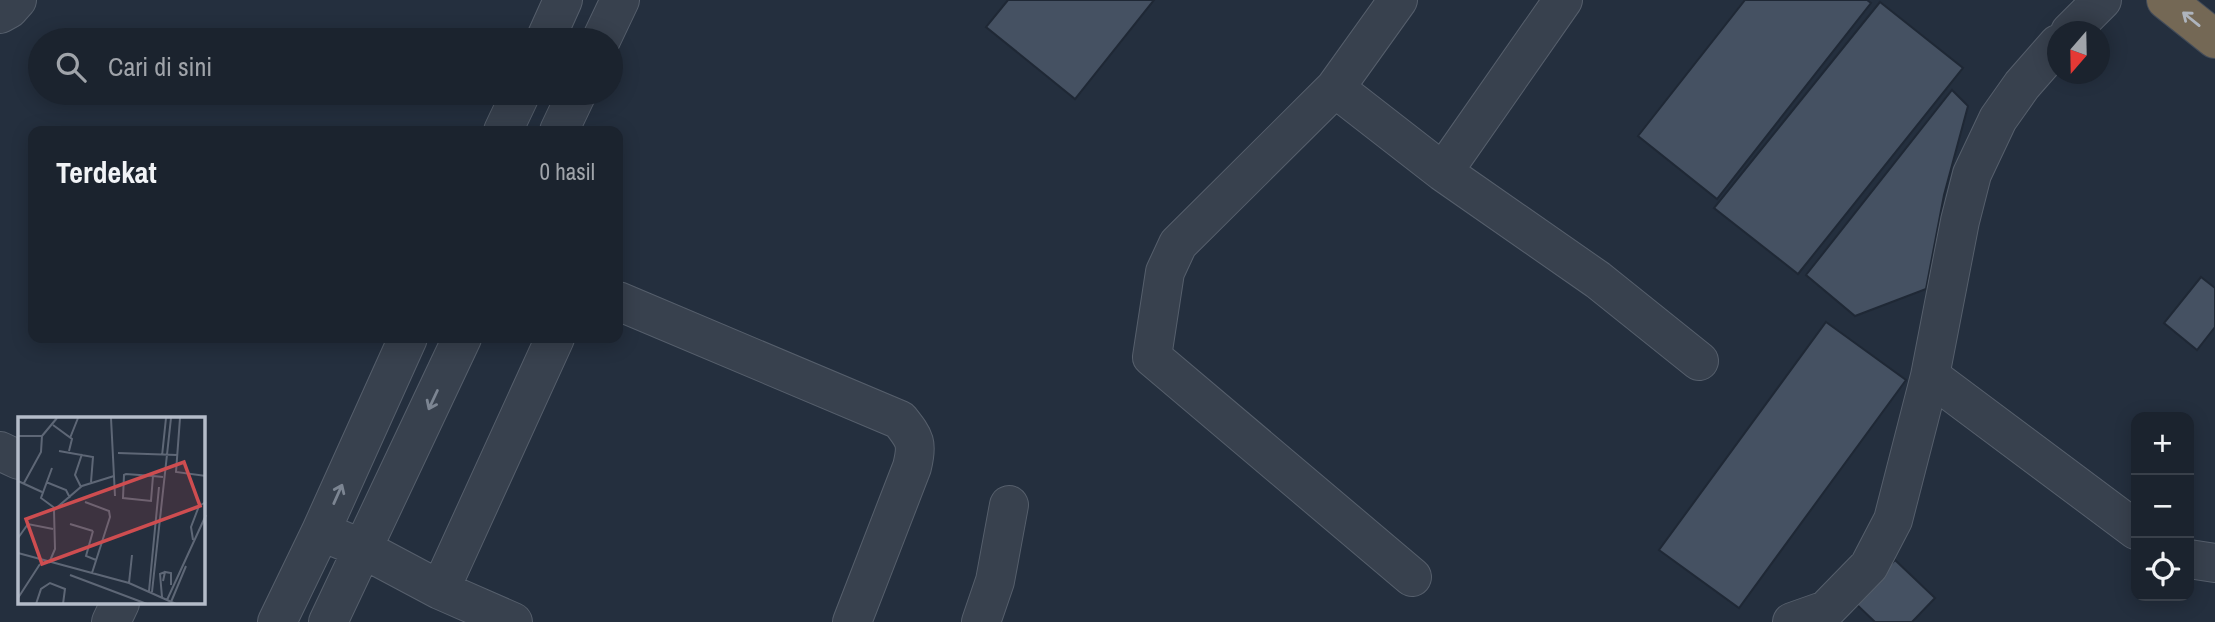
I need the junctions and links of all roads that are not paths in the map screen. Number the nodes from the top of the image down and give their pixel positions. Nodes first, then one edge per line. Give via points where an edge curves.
1 (17, 0) edge
2 (564, 0) edge
3 (620, 0) edge
4 (1398, 0) edge
5 (1563, 0) edge
6 (2102, 0) edge
7 (2166, 0) edge
8 (0, 15) edge
9 (2081, 21) edge
10 (551, 28) edge
11 (607, 28) edge
12 (2215, 39) edge
13 (2047, 56) edge
14 (1335, 88) junction
15 (515, 105) edge
16 (571, 105) edge
17 (505, 126) edge
18 (561, 126) edge
19 (1443, 172) junction
20 (623, 303) edge
21 (406, 343) edge
22 (460, 343) edge
23 (553, 343) edge
24 (1699, 361) dead end
25 (1930, 376) junction
26 (0, 451) edge
27 (18, 460) edge
28 (1009, 505) dead end
29 (2131, 526) edge
30 (321, 531) junction
31 (363, 549) junction
32 (2194, 560) edge
33 (2215, 563) edge
34 (1412, 577) dead end
35 (440, 590) junction
36 (120, 604) edge
37 (1796, 621) edge
38 (111, 622) edge
39 (277, 622) edge
40 (328, 622) edge
41 (513, 622) edge
42 (852, 622) edge
43 (981, 622) edge

1 - 8 street
2 - 10 street
3 - 11 street
4 - 14 street
5 - 19 street
6 - 9 street
12 -> 7 highway
13 - 25 street via 1998,118 1972,174
14 - 19 street
14 - 34 street via 1178,244 1165,272 1152,357
15 - 17 street
16 - 18 street
19 - 24 street via 1598,281
20 - 42 street via 900,420 913,437 917,448 912,467
30 -> 21 street
22 -> 31 street
23 - 35 street
25 - 29 street
25 - 37 street via 1893,520 1869,566 1826,610
26 - 27 street
28 - 43 street via 995,581
30 - 31 street
30 - 39 street
31 - 35 street
31 - 40 street
32 - 33 street
35 - 41 street
36 - 38 street

